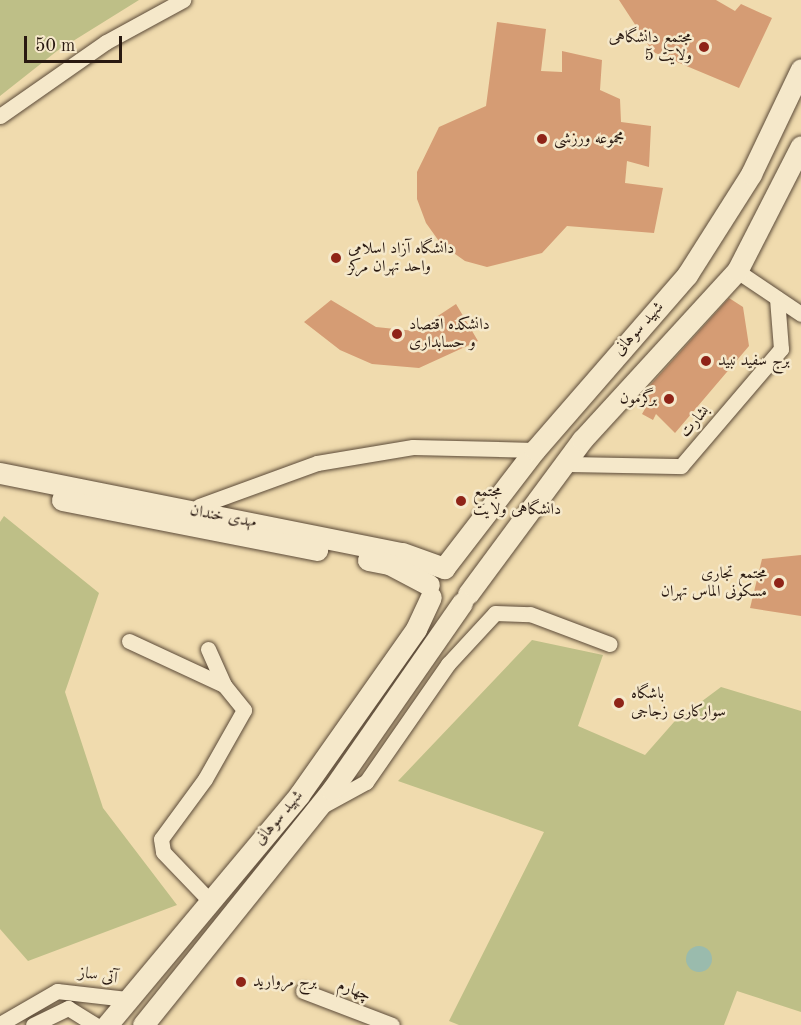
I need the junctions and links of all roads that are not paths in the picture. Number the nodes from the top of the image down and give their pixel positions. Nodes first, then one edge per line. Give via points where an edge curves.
1 (183, 0) edge
2 (801, 69) edge
3 (0, 116) edge
4 (801, 146) edge
5 (737, 271) junction
6 (777, 298) junction
7 (801, 314) edge
8 (536, 450) junction
9 (563, 464) junction
10 (0, 473) edge
11 (0, 487) edge
12 (200, 506) dead end
13 (444, 568) junction
14 (430, 591) junction
15 (465, 598) junction
16 (129, 641) dead end
17 (610, 644) dead end
18 (208, 649) dead end
19 (224, 685) junction
20 (299, 795) junction
21 (318, 808) junction
22 (210, 901) junction
23 (303, 991) dead end
24 (127, 999) junction
25 (0, 1024) edge
26 (33, 1025) edge
27 (95, 1025) edge
28 (106, 1025) edge
29 (143, 1025) edge
30 (392, 1025) edge

1 - 3 street via 106,42
2 - 8 main road, شهید سوهانی via 751,174 687,275
4 - 5 main road, شهید سوهانی
5 - 6 street
5 - 9 main road, شهید سوهانی
6 - 7 street
6 - 9 street, بشارت via 781,349 681,466
8 - 12 street via 413,447 317,463
8 - 13 main road, شهید سوهانی
9 - 15 main road, شهید سوهانی
10 - 13 main road, مهدی خندان via 402,553
11 - 14 main road, مهدی خندان via 389,564
13 - 14 main road via 434,574
13 - 15 main road via 466,576
14 - 15 main road via 446,607
14 - 20 main road, شهید سوهانی via 416,628
15 - 21 main road, شهید سوهانی
16 - 19 street
17 - 21 street via 530,614 495,613 448,664 366,782
18 - 19 street
19 - 22 street via 238,700 243,716 160,847
20 - 21 main road
20 - 22 main road, شهید سوهانی
21 - 29 main road, شهید سوهانی
22 - 24 main road, شهید سوهانی
23 - 30 street, چهارم
24 - 25 street, آتی ساز via 57,991
24 - 28 main road, شهید سوهانی
26 - 27 street via 68,1008

